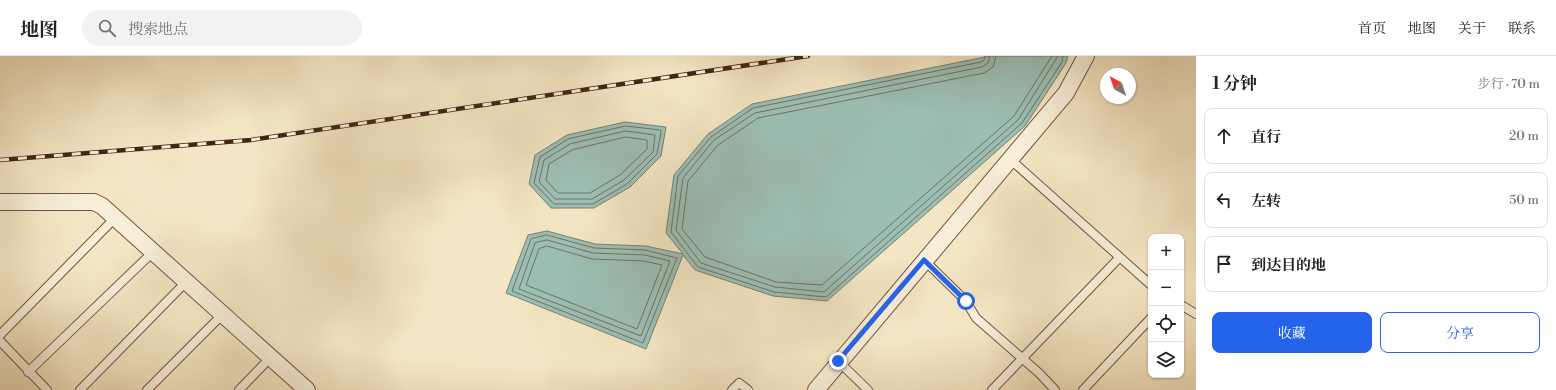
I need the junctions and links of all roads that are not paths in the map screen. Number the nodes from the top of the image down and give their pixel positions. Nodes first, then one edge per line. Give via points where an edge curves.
1 (1086, 56) edge
2 (1011, 160) junction
3 (0, 202) edge
4 (115, 218) junction
5 (152, 252) junction
6 (1119, 258) junction
7 (924, 260) junction
8 (186, 282) junction
9 (1148, 282) edge
10 (1183, 306) edge
11 (1196, 314) edge
12 (222, 315) junction
13 (1148, 321) edge
14 (0, 335) edge
15 (0, 341) edge
16 (271, 357) junction
17 (1022, 358) junction
18 (838, 361) junction
19 (28, 372) junction
20 (47, 390) edge
21 (80, 390) edge
22 (146, 390) edge
23 (239, 390) edge
24 (307, 390) edge
25 (732, 390) edge
26 (748, 390) edge
27 (816, 390) edge
28 (868, 390) edge
29 (992, 390) edge
30 (1055, 390) edge
31 (1083, 390) edge

1 - 2 street via 1066,93
2 - 6 lane
2 - 7 street
3 - 4 street via 94,202
4 - 5 street
4 - 14 lane
5 - 8 street
5 - 19 lane
6 - 9 lane
6 - 17 lane
7 - 17 lane via 966,301 976,318
7 - 18 street
8 - 12 street
8 - 21 lane
10 - 11 lane
12 - 16 street
12 - 22 lane
13 - 31 lane
15 - 19 lane
16 - 23 lane
16 - 24 street
17 - 29 lane
17 - 30 lane
18 - 27 street
18 - 28 lane
19 - 20 lane
25 - 26 lane via 739,383

